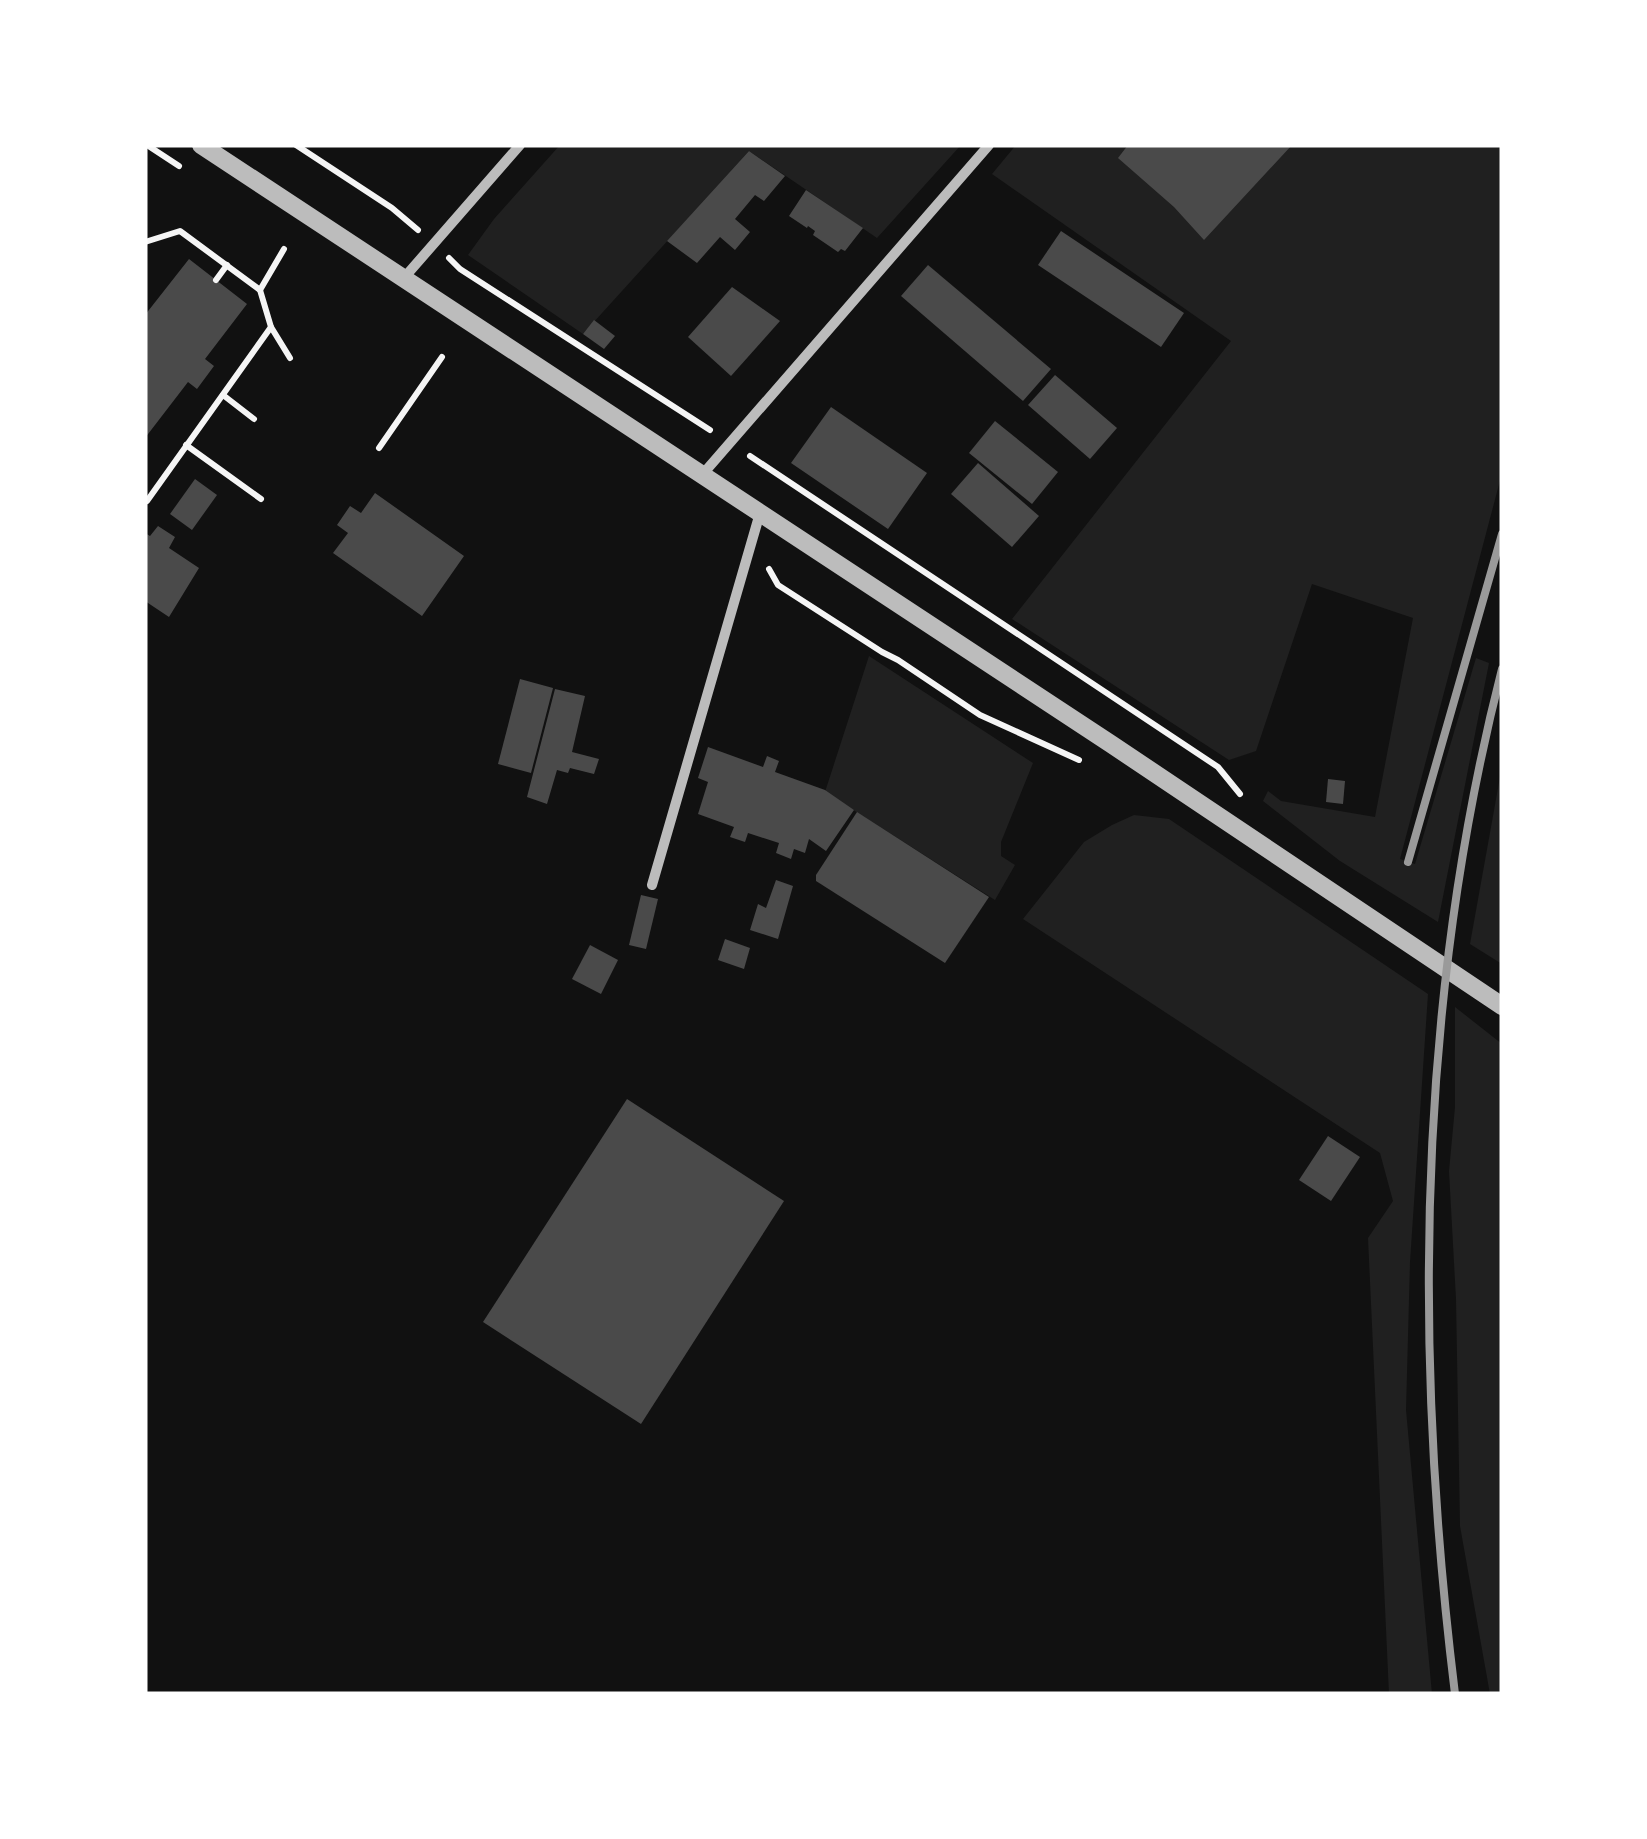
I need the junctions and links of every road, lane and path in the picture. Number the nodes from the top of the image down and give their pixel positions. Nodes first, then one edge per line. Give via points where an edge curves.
1 (147, 145) edge
2 (201, 145) edge
3 (296, 145) edge
4 (520, 145) edge
5 (988, 145) edge
6 (179, 166) dead end
7 (145, 242) edge
8 (434, 244) junction
9 (284, 250) dead end
10 (227, 265) junction
11 (404, 279) junction
12 (216, 280) dead end
13 (260, 290) junction
14 (271, 326) junction
15 (442, 357) dead end
16 (290, 358) dead end
17 (222, 394) junction
18 (254, 419) dead end
19 (730, 443) junction
20 (186, 445) junction
21 (380, 448) dead end
22 (702, 476) junction
23 (145, 499) edge
24 (261, 500) dead end
25 (760, 513) junction
26 (752, 541) junction
27 (1080, 760) dead end
28 (1242, 796) dead end
29 (652, 885) dead end
30 (1502, 1006) edge

1 - 6 path
2 - 11 street
3 - 8 path
4 - 8 street
5 - 19 street
7 - 10 path via 180,231
8 - 11 street
8 - 19 path via 460,269
9 - 13 path
10 - 12 path
10 - 13 path
11 - 22 street
13 - 14 path
14 - 16 path
14 - 17 path
15 - 21 path
17 - 18 path
17 - 20 path
19 - 22 street
19 - 28 path via 1218,767
20 - 23 path
20 - 24 path
22 - 25 street
25 - 26 street
25 - 30 street
26 - 27 path via 778,585 980,715
26 - 29 street

